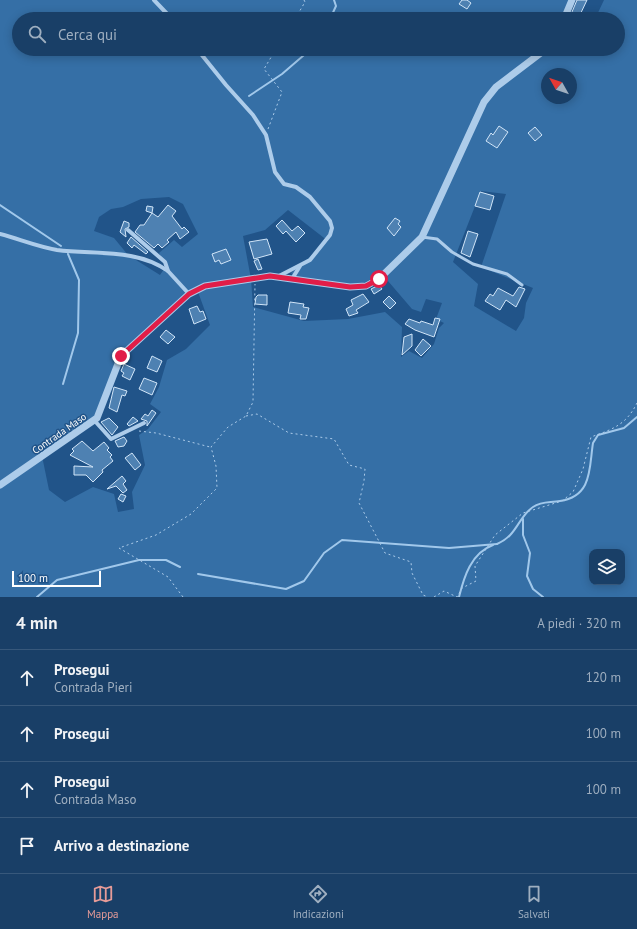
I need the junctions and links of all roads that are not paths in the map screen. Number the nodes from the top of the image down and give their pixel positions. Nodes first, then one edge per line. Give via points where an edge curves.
1 (154, 0) edge
2 (572, 0) edge
3 (165, 12) edge
4 (567, 12) edge
5 (203, 56) edge
6 (537, 56) edge
7 (128, 230) dead end
8 (0, 234) edge
9 (422, 237) junction
10 (300, 266) junction
11 (168, 271) junction
12 (276, 277) junction
13 (292, 279) junction
14 (522, 285) dead end
15 (189, 294) junction
16 (94, 420) junction
17 (144, 423) dead end
18 (0, 485) edge

1 - 3 street
2 - 4 street
5 - 10 street via 253,115 266,135 275,172 284,184 296,187 310,198 330,221 330,235 310,260
6 - 9 street via 496,87 484,102
7 - 11 street via 165,262
8 - 11 street via 56,250 135,256
9 - 13 street, Contrada Maso via 379,279 366,286 335,286
9 - 14 lane via 437,239 468,261 507,274
10 - 12 street
10 - 13 street
11 - 15 street
12 - 13 street, Contrada Maso
12 - 15 street, Contrada Maso via 205,286
15 - 16 street, Contrada Maso via 121,356
16 - 17 street via 111,439
16 - 18 street, Contrada Maso

